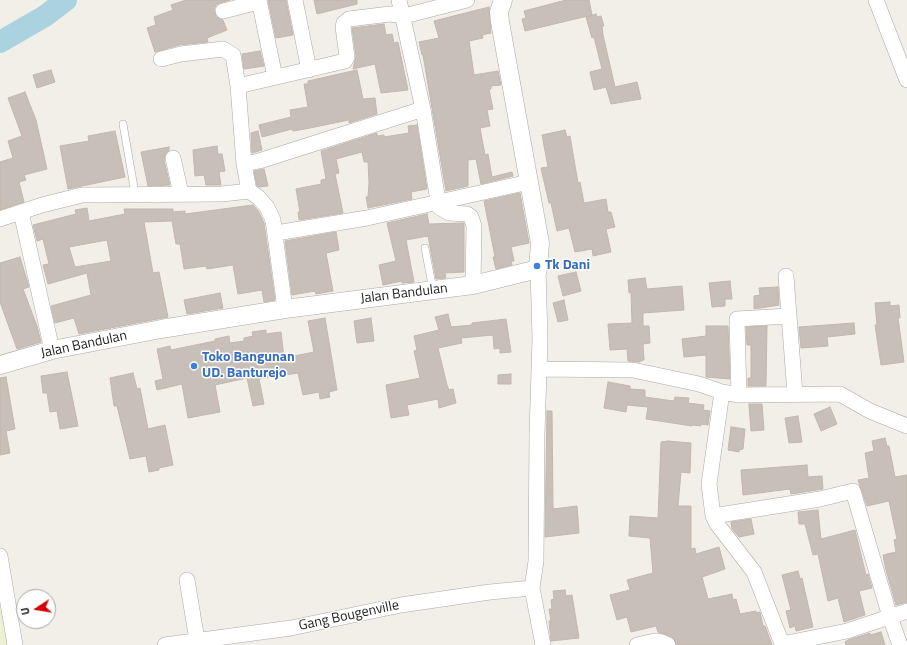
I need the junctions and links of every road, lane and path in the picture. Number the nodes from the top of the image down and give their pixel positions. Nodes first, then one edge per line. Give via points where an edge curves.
1 (295, 0) edge
2 (399, 0) edge
3 (467, 0) edge
4 (503, 0) edge
5 (876, 0) edge
6 (259, 1) edge
7 (223, 11) dead end
8 (404, 16) junction
9 (162, 59) dead end
10 (309, 70) junction
11 (275, 77) junction
12 (907, 80) edge
13 (238, 86) junction
14 (423, 109) junction
15 (122, 124) dead end
16 (173, 158) dead end
17 (244, 164) junction
18 (529, 182) junction
19 (249, 192) junction
20 (135, 193) junction
21 (181, 194) junction
22 (438, 202) junction
23 (21, 212) junction
24 (0, 219) edge
25 (276, 233) junction
26 (425, 248) dead end
27 (538, 269) junction
28 (786, 276) dead end
29 (474, 285) junction
30 (433, 290) junction
31 (285, 309) junction
32 (789, 316) junction
33 (52, 350) junction
34 (0, 365) edge
35 (539, 369) junction
36 (722, 392) junction
37 (795, 394) junction
38 (739, 395) junction
39 (907, 426) edge
40 (713, 516) junction
41 (0, 556) edge
42 (187, 580) dead end
43 (532, 588) junction
44 (907, 611) edge
45 (890, 617) junction
46 (834, 639) edge
47 (197, 640) junction
48 (15, 645) edge
49 (165, 645) edge
50 (542, 645) edge
51 (637, 645) edge
52 (668, 645) edge
53 (781, 645) edge
54 (900, 645) edge

1 - 10 street
2 - 8 street
3 - 8 street
4 - 18 street via 499,12 500,22
5 - 12 street
6 - 7 street
6 - 11 street
8 - 10 street via 390,14 349,19 343,27 347,59
8 - 14 street
9 - 13 street via 180,54 223,49 233,55
10 - 11 street
11 - 13 street
13 - 17 street
14 - 17 street
14 - 22 street
15 - 20 lane
16 - 21 street
17 - 19 street
18 - 22 street
18 - 27 street via 540,243
19 - 21 street
19 - 25 street via 267,207
20 - 21 street
20 - 23 street via 82,195
22 - 25 street via 367,218
22 - 29 street via 444,211 467,214 471,217 474,226
23 - 24 street
23 - 33 street
25 - 31 street
26 - 30 lane
27 - 29 street, Jalan Bandulan
27 - 35 street
28 - 32 street
29 - 30 street, Jalan Bandulan
30 - 31 street, Jalan Bandulan
31 - 33 street, Jalan Bandulan
32 - 37 street
32 - 38 street via 738,320
33 - 34 street, Jalan Bandulan
35 - 36 street via 633,370 699,384
35 - 43 street via 536,562
36 - 38 street
36 - 40 street via 709,484
37 - 38 street
37 - 39 street via 840,394 870,411
40 - 45 street via 820,499 853,491
40 - 53 street via 754,572
41 - 48 street
42 - 47 street
43 - 47 street, Gang Bougenville via 401,605 291,628
43 - 50 street
44 - 45 street
45 - 46 street via 847,631
45 - 54 street
46 - 53 street
47 - 49 street, Gang Bougenville
51 - 52 street via 655,641

